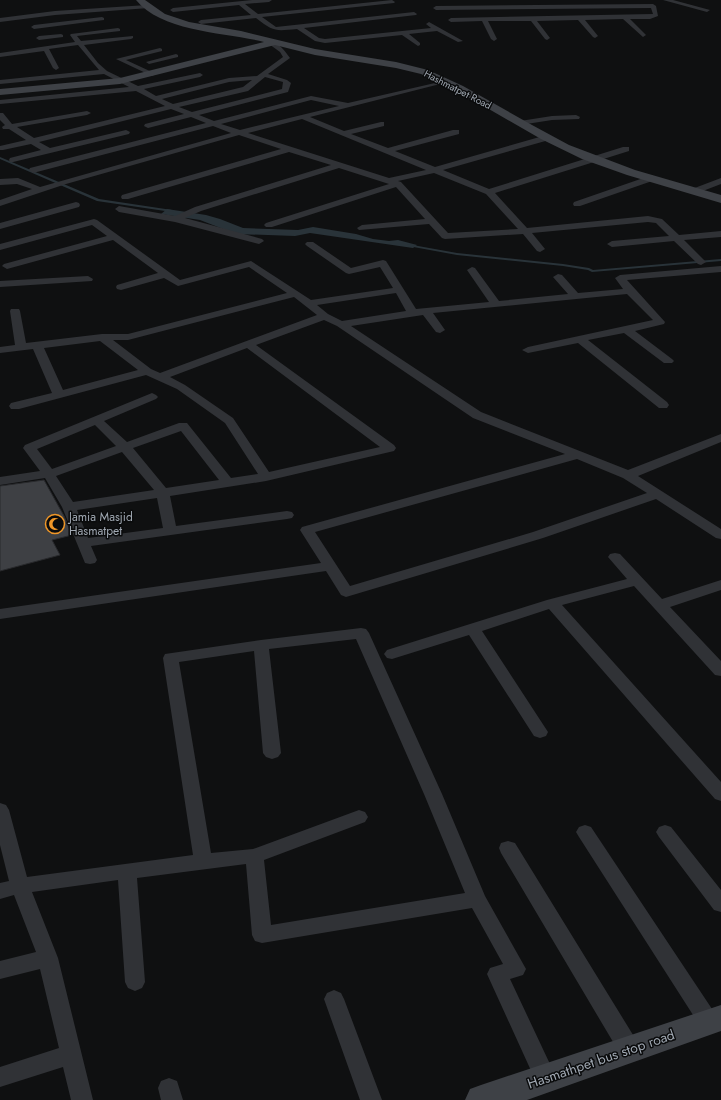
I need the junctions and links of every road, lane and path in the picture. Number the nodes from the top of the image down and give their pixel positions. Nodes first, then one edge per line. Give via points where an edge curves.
1 (140, 0) edge
2 (269, 0) edge
3 (480, 0) edge
4 (497, 0) edge
5 (666, 0) edge
6 (680, 0) edge
7 (488, 1) edge
8 (673, 2) junction
9 (240, 3) junction
10 (147, 4) edge
11 (396, 4) edge
12 (656, 5) dead end
13 (547, 6) junction
14 (515, 7) junction
15 (436, 8) dead end
16 (707, 10) dead end
17 (92, 14) dead end
18 (167, 14) junction
19 (57, 15) junction
20 (256, 16) junction
21 (624, 17) junction
22 (420, 18) junction
23 (580, 18) junction
24 (102, 19) dead end
25 (533, 19) junction
26 (554, 19) junction
27 (0, 20) edge
28 (451, 20) dead end
29 (484, 20) junction
30 (201, 22) dead end
31 (65, 23) junction
32 (110, 25) dead end
33 (34, 26) dead end
34 (299, 27) junction
35 (438, 28) junction
36 (118, 30) dead end
37 (72, 32) junction
38 (403, 32) junction
39 (643, 35) dead end
40 (41, 36) dead end
41 (595, 36) dead end
42 (132, 37) dead end
43 (547, 38) dead end
44 (494, 39) dead end
45 (460, 41) dead end
46 (275, 42) junction
47 (81, 43) junction
48 (418, 44) dead end
49 (46, 49) junction
50 (160, 50) dead end
51 (2, 54) edge
52 (176, 56) dead end
53 (133, 65) junction
54 (64, 67) dead end
55 (105, 72) junction
56 (152, 74) junction
57 (200, 75) dead end
58 (260, 77) junction
59 (120, 81) junction
60 (446, 81) junction
61 (0, 82) edge
62 (136, 89) junction
63 (0, 92) edge
64 (155, 98) junction
65 (0, 102) edge
66 (348, 106) junction
67 (172, 107) junction
68 (87, 112) dead end
69 (192, 114) junction
70 (0, 115) edge
71 (303, 117) junction
72 (576, 117) dead end
73 (54, 119) junction
74 (215, 122) junction
75 (520, 123) junction
76 (381, 124) dead end
77 (66, 125) dead end
78 (11, 126) junction
79 (148, 126) dead end
80 (0, 129) edge
81 (126, 132) dead end
82 (239, 132) junction
83 (456, 132) dead end
84 (344, 133) junction
85 (546, 138) junction
86 (32, 141) junction
87 (3, 148) dead end
88 (289, 149) junction
89 (626, 149) dead end
90 (48, 151) junction
91 (388, 151) junction
92 (594, 159) junction
93 (13, 160) dead end
94 (69, 160) junction
95 (340, 165) junction
96 (33, 170) dead end
97 (435, 170) junction
98 (94, 174) junction
99 (652, 178) junction
100 (721, 181) edge
101 (0, 182) edge
102 (393, 182) junction
103 (41, 190) junction
104 (695, 191) junction
105 (489, 192) junction
106 (125, 197) dead end
107 (721, 199) edge
108 (1, 202) edge
109 (577, 204) dead end
110 (76, 205) dead end
111 (119, 209) dead end
112 (36, 216) junction
113 (176, 219) junction
114 (431, 221) junction
115 (269, 225) dead end
116 (0, 226) edge
117 (362, 228) dead end
118 (525, 231) junction
119 (721, 234) edge
120 (113, 237) junction
121 (677, 239) junction
122 (259, 241) dead end
123 (310, 244) dead end
124 (612, 244) dead end
125 (0, 247) edge
126 (540, 249) dead end
127 (701, 262) dead end
128 (7, 266) dead end
129 (721, 269) edge
130 (472, 270) dead end
131 (166, 274) junction
132 (558, 277) dead end
133 (88, 279) dead end
134 (0, 284) edge
135 (121, 287) dead end
136 (399, 290) junction
137 (630, 291) junction
138 (294, 294) junction
139 (576, 296) junction
140 (309, 303) junction
141 (496, 304) junction
142 (14, 311) dead end
143 (426, 311) junction
144 (413, 313) junction
145 (324, 316) junction
146 (341, 324) junction
147 (440, 330) dead end
148 (627, 330) junction
149 (102, 336) junction
150 (581, 340) junction
151 (248, 344) junction
152 (37, 345) junction
153 (21, 347) junction
154 (0, 350) edge
155 (528, 350) dead end
156 (668, 361) dead end
157 (146, 371) junction
158 (160, 377) junction
159 (59, 395) junction
160 (152, 397) dead end
161 (663, 405) dead end
162 (15, 406) dead end
163 (96, 420) junction
164 (721, 438) edge
165 (124, 446) junction
166 (577, 455) junction
167 (49, 474) junction
168 (628, 475) junction
169 (266, 477) junction
170 (0, 481) edge
171 (228, 483) junction
172 (163, 493) junction
173 (658, 494) junction
174 (69, 507) junction
175 (287, 515) dead end
176 (170, 530) junction
177 (721, 535) edge
178 (84, 543) junction
179 (615, 557) dead end
180 (90, 560) dead end
181 (329, 566) junction
182 (637, 581) junction
183 (721, 585) edge
184 (552, 603) junction
185 (660, 605) junction
186 (0, 614) edge
187 (473, 629) junction
188 (261, 645) junction
189 (392, 654) dead end
190 (721, 671) edge
191 (540, 732) dead end
192 (272, 753) dead end
193 (721, 794) edge
194 (0, 810) edge
195 (359, 818) dead end
196 (586, 832) dead end
197 (665, 832) dead end
198 (508, 848) dead end
199 (254, 856) junction
200 (203, 861) junction
201 (127, 871) junction
202 (20, 886) junction
203 (0, 891) edge
204 (477, 899) junction
205 (721, 904) edge
206 (48, 958) junction
207 (0, 970) edge
208 (135, 982) dead end
209 (334, 999) dead end
210 (715, 1020) edge
211 (630, 1050) junction
212 (72, 1054) junction
213 (0, 1077) edge
214 (546, 1080) junction
215 (82, 1100) edge
216 (371, 1100) edge
217 (480, 1100) edge

1 - 10 main road, Hashmatpet Road
2 - 9 street
3 - 7 street
4 - 14 street
5 - 8 street
6 - 8 street
8 - 12 street
8 - 16 street
9 - 18 street
9 - 20 street
10 - 18 main road, Hashmatpet Road
10 - 19 street
11 - 20 street
11 - 22 street
13 - 14 street
13 - 21 street via 653,6 656,15
13 - 26 street
14 - 15 street
17 - 19 street
18 - 46 main road, Hashmatpet Road via 184,24
19 - 27 street
19 - 31 street
20 - 30 street
20 - 34 street via 272,28
21 - 23 street
21 - 39 street
22 - 34 street
22 - 35 street
23 - 26 street
23 - 41 street
24 - 31 street
25 - 26 street
25 - 29 street
25 - 43 street
28 - 29 street
29 - 44 street
31 - 33 street
31 - 37 street
32 - 37 street
34 - 38 street via 320,41
35 - 38 street
35 - 45 street
36 - 37 street
37 - 40 street
37 - 47 street
38 - 48 street
42 - 47 street
46 - 56 main road
46 - 58 street via 287,58
46 - 60 main road, Hashmatpet Road via 313,52 408,67
47 - 49 street via 44,48
47 - 55 street via 92,64
49 - 51 street
49 - 54 street via 53,68
50 - 53 street via 119,58
52 - 53 street
53 - 56 street
55 - 59 street
55 - 61 street
56 - 59 main road
57 - 62 street
58 - 64 street via 229,80
58 - 67 street via 252,86 245,89
58 - 69 street via 285,81 285,90
59 - 62 street
59 - 63 main road
60 - 66 street
60 - 75 main road, Hashmatpet Road
62 - 64 street
62 - 65 street
64 - 67 street
66 - 71 street
66 - 74 street via 311,98
67 - 69 street
67 - 86 street
68 - 73 street
69 - 74 street
69 - 79 street
70 - 78 street
71 - 82 street
71 - 84 street
72 - 75 street
73 - 77 street
73 - 78 street
74 - 82 street
74 - 94 street
75 - 85 main road, Hashmatpet Road
76 - 84 street
78 - 80 street
78 - 86 street
81 - 90 street
82 - 88 street
82 - 98 street
83 - 91 street
84 - 91 street
85 - 92 main road, Hashmatpet Road
85 - 97 street
86 - 87 street
86 - 90 street
88 - 95 street
88 - 106 street
89 - 92 street
90 - 93 street
90 - 94 street
91 - 97 street
92 - 99 main road, Hashmatpet Road
92 - 105 street
94 - 96 street
94 - 98 street
95 - 102 street
95 - 113 street via 198,209
97 - 102 street
97 - 105 street
98 - 103 street
99 - 104 main road, Hashmatpet Road
99 - 109 street
100 - 104 street
101 - 103 street via 18,181
102 - 114 street
102 - 115 street
103 - 108 street
104 - 107 main road, Hashmatpet Road
105 - 118 street
108 - 112 street
110 - 112 street
111 - 113 street
112 - 116 street
113 - 122 street
114 - 117 street
114 - 118 street via 445,236
118 - 121 street via 648,219 658,221
118 - 126 street
119 - 121 street
120 - 125 street via 94,222
120 - 128 street
120 - 131 street
121 - 124 street
121 - 127 street
123 - 136 street via 349,271 383,263
129 - 137 street via 620,278
130 - 141 street
131 - 135 street
131 - 138 street via 178,283 251,264
132 - 139 street
133 - 134 street
136 - 140 street
136 - 144 street
137 - 139 street
137 - 148 street via 660,322
138 - 140 street
138 - 149 street via 128,337
139 - 141 street
140 - 145 street
141 - 143 street
142 - 153 street
143 - 144 street
143 - 147 street
144 - 146 street
145 - 146 street
145 - 151 street
146 - 166 street via 477,415
148 - 150 street
148 - 156 street
149 - 152 street
149 - 157 street
150 - 155 street
150 - 161 street
151 - 158 street
151 - 169 street via 390,448
152 - 153 street
152 - 159 street
153 - 154 street
157 - 158 street
157 - 159 street
158 - 169 street via 182,387 229,421
159 - 162 street
160 - 163 street
163 - 165 street
163 - 167 street via 29,448
164 - 168 street
165 - 167 street
165 - 171 street via 182,426
165 - 172 street
166 - 168 street
166 - 181 street via 307,530
167 - 170 street
167 - 174 street
168 - 173 street
169 - 171 street
171 - 172 street
172 - 174 street
172 - 176 street
173 - 177 street
173 - 181 street via 538,535 346,592
174 - 178 street
175 - 176 street
176 - 178 street
178 - 180 street
179 - 182 street
181 - 186 street
182 - 184 street
182 - 185 street
183 - 185 street
184 - 187 street
184 - 193 street
185 - 190 street
187 - 189 street
187 - 191 street
188 - 192 street
188 - 200 street via 171,658
188 - 204 street via 361,633
194 - 202 street
195 - 199 street
196 - 210 street
197 - 205 street
198 - 211 street
199 - 200 street
199 - 204 street via 262,935
200 - 201 street
201 - 202 street
201 - 208 street
202 - 203 street
202 - 206 street
204 - 214 street via 516,969 497,974
206 - 207 street
206 - 212 street
209 - 216 street
210 - 211 main road, Hasmathpet bus stop road
211 - 214 main road, Hasmathpet bus stop road
212 - 213 street
212 - 215 street
214 - 217 main road, Hasmathpet bus stop road

